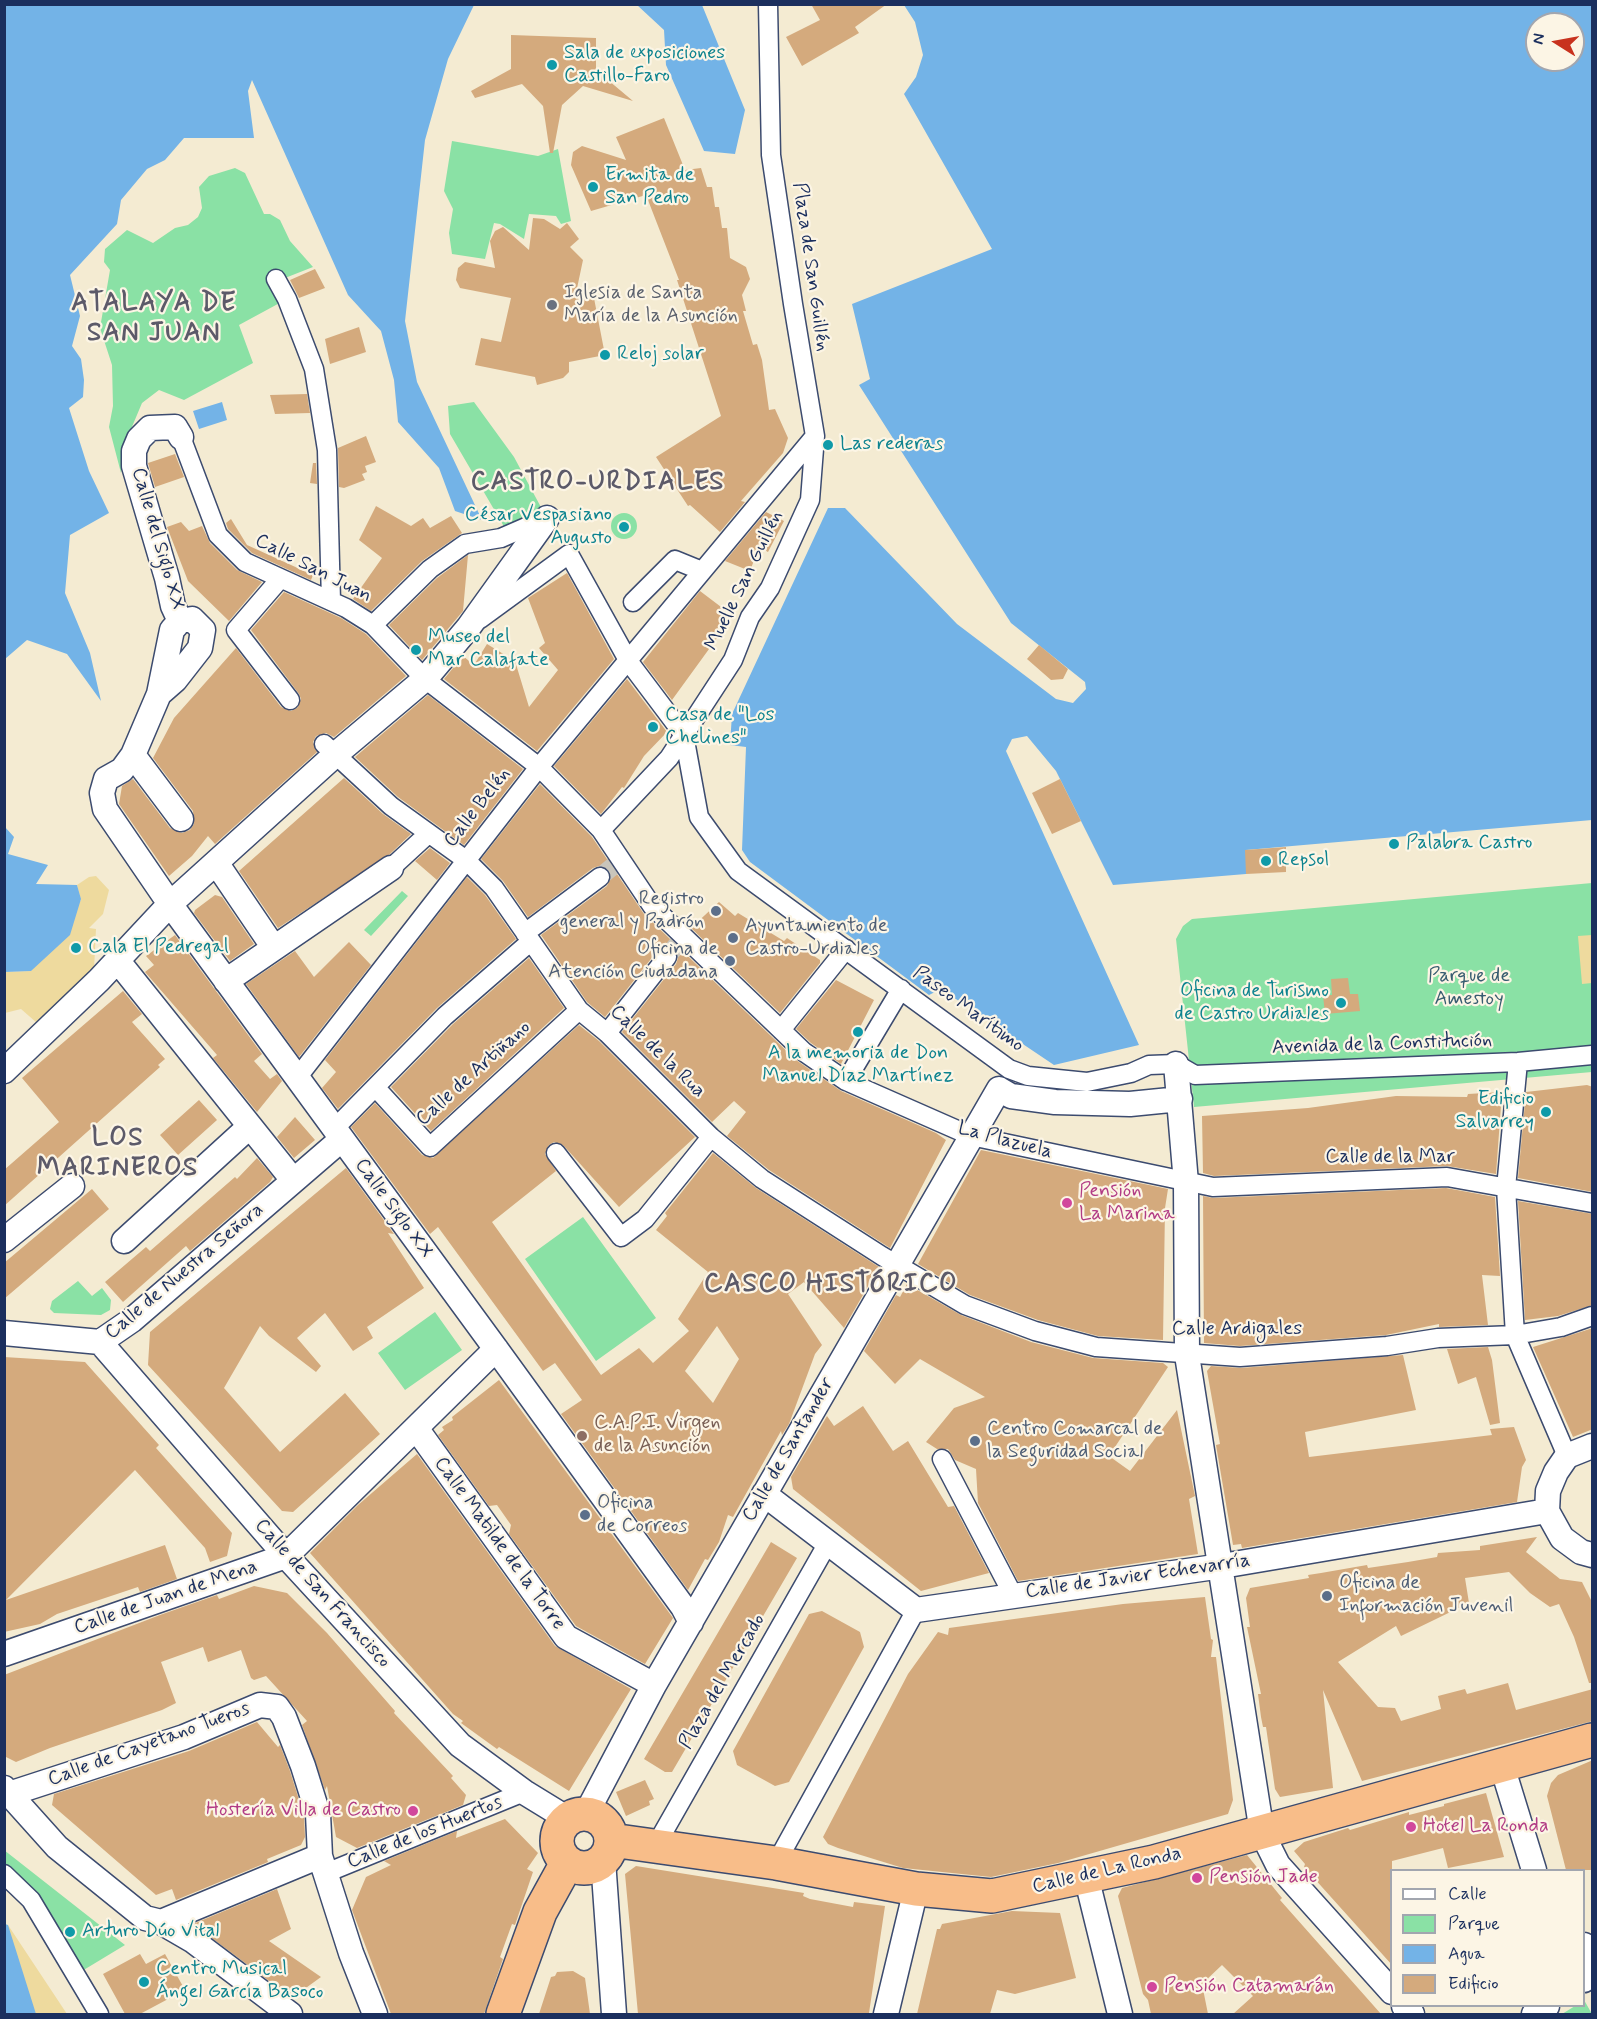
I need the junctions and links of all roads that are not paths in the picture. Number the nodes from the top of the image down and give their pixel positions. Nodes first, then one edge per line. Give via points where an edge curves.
1 (768, 4) edge
2 (276, 279) dead end
3 (816, 436) junction
4 (181, 437) joint
5 (547, 518) joint
6 (702, 571) junction
7 (280, 579) junction
8 (331, 601) junction
9 (633, 602) dead end
10 (373, 625) junction
11 (468, 628) junction
12 (628, 662) junction
13 (425, 679) junction
14 (290, 700) dead end
15 (684, 735) junction
16 (330, 749) junction
17 (133, 754) junction
18 (539, 767) junction
19 (102, 793) joint
20 (181, 819) dead end
21 (601, 830) junction
22 (428, 834) junction
23 (466, 860) junction
24 (217, 864) junction
25 (391, 868) joint
26 (600, 876) tunnel mouth
27 (170, 904) junction
28 (527, 938) junction
29 (681, 939) joint
30 (274, 948) junction
31 (846, 949) junction
32 (667, 957) tunnel mouth
33 (117, 960) junction
34 (226, 981) junction
35 (901, 989) junction
36 (579, 1010) junction
37 (781, 1030) junction
38 (607, 1033) junction
39 (1593, 1054) edge
40 (1518, 1062) junction
41 (1176, 1064) junction
42 (4, 1071) edge
43 (297, 1078) junction
44 (846, 1081) junction
45 (377, 1089) junction
46 (1180, 1098) junction
47 (249, 1128) junction
48 (339, 1134) junction
49 (971, 1136) junction
50 (711, 1137) junction
51 (555, 1153) dead end
52 (293, 1180) junction
53 (1186, 1183) junction
54 (72, 1186) dead end
55 (1506, 1188) junction
56 (1593, 1203) edge
57 (4, 1240) edge
58 (124, 1240) dead end
59 (896, 1264) junction
60 (1593, 1316) edge
61 (4, 1334) edge
62 (1515, 1335) junction
63 (100, 1342) junction
64 (496, 1349) junction
65 (1187, 1355) junction
66 (416, 1428) junction
67 (1593, 1446) edge
68 (1567, 1456) junction
69 (942, 1459) dead end
70 (764, 1494) junction
71 (1547, 1511) junction
72 (829, 1541) junction
73 (1593, 1555) edge
74 (286, 1556) junction
75 (1222, 1566) junction
76 (1013, 1595) junction
77 (916, 1610) junction
78 (691, 1622) junction
79 (4, 1654) edge
80 (654, 1685) junction
81 (1593, 1740) edge
82 (1502, 1766) junction
83 (7, 1791) edge
84 (524, 1792) junction
85 (577, 1816) junction
86 (1262, 1833) junction
87 (656, 1845) junction
88 (607, 1850) junction
89 (567, 1863) junction
90 (776, 1863) junction
91 (323, 1865) junction
92 (1534, 1869) edge
93 (4, 1874) edge
94 (1086, 1876) junction
95 (916, 1889) junction
96 (161, 1922) junction
97 (1390, 1990) edge
98 (99, 2014) edge
99 (290, 2014) edge
100 (375, 2014) edge
101 (503, 2014) edge
102 (614, 2014) edge
103 (886, 2014) edge
104 (1120, 2014) edge

1 - 3 street, Plaza de San Guillén via 771,155
2 - 8 street via 314,369 327,450
3 - 6 street, Calle Belén
3 - 15 street, Muelle San Guillén via 810,500 732,660
4 - 7 street, Calle San Juan via 218,535 245,562
4 - 17 street, Calle del Siglo XX via 175,427 150,428 139,439 134,466 173,606 180,621 192,619 199,623 203,639 192,661 159,694
5 - 10 street via 501,538 465,544 430,569
5 - 11 street
6 - 9 street via 675,560
6 - 12 street, Calle Belén
7 - 8 street, Calle San Juan
7 - 14 street via 236,630
8 - 10 street, Calle San Juan
10 - 13 street, Calle San Juan
11 - 12 street via 568,554
11 - 13 street
12 - 15 street
12 - 18 street, Calle Belén
13 - 16 street
13 - 18 street, Calle San Juan
15 - 21 street, Muelle San Guillén via 669,758
15 - 31 street, Paseo Marítimo via 699,817 738,871
16 - 22 street, Calle de la Rua via 391,806
16 - 24 street
17 - 19 street, Calle del Siglo XX via 122,770 106,779
17 - 20 street
18 - 21 street, Calle San Juan
18 - 23 street, Calle Belén
19 - 27 street, Calle Siglo XX via 105,809
21 - 29 street, Calle San Juan via 652,906
22 - 23 street, Calle de la Rua
22 - 25 street
23 - 28 street, Calle de la Rua via 494,888
23 - 43 street, Calle Belén
24 - 27 street
24 - 30 street
25 - 30 street
26 - 28 street, Calle de Nuestra Señora
27 - 33 street
27 - 34 street, Calle Siglo XX
28 - 36 street, Calle de la Rua
28 - 45 street, Calle de Nuestra Señora via 445,1016
29 - 37 street, La Plazuela
30 - 34 street
31 - 35 street, Paseo Marítimo
31 - 37 street
32 - 38 street
33 - 42 street
33 - 47 street
34 - 43 street, Calle Siglo XX
35 - 41 street, Paseo Marítimo via 1009,1069 1028,1076 1087,1082 1149,1065
35 - 44 street
36 - 38 street, Calle de la Rua
36 - 45 street, Calle de Artiñano via 430,1147
37 - 44 street, La Plazuela via 804,1052
38 - 50 street, Calle de la Rua
39 - 40 street, Avenida de la Constitución
40 - 41 street, Avenida de la Constitución via 1196,1076
40 - 55 street
41 - 46 street
43 - 48 street, Calle Siglo XX
44 - 49 street, La Plazuela
45 - 48 street, Calle de Nuestra Señora
46 - 49 street, Calle de Santander via 1130,1104 1055,1102 1011,1096 999,1089
46 - 53 street
47 - 52 street
47 - 58 street
48 - 52 street, Calle de Nuestra Señora
48 - 64 street, Calle Siglo XX
49 - 53 street, La Plazuela
49 - 59 street, Calle de Santander
50 - 51 street via 645,1219 621,1237
50 - 59 street, Calle de la Rua via 762,1179
52 - 63 street, Calle de Nuestra Señora via 132,1320
53 - 55 street, Calle de la Mar via 1214,1187 1446,1177
53 - 65 street
54 - 57 street
55 - 56 street, Calle de la Mar
55 - 62 street
59 - 65 street, Calle Ardigales via 965,1305 1035,1331 1096,1347
59 - 70 street, Calle de Santander
60 - 62 street, Calle Ardigales via 1561,1327
61 - 63 street, Calle de Nuestra Señora
62 - 65 street, Calle Ardigales via 1438,1338 1290,1356
62 - 68 street
63 - 74 street, Calle de San Francisco
64 - 66 street, Calle de Juan de Mena
64 - 78 street, Calle Siglo XX
65 - 75 street
66 - 74 street, Calle de Juan de Mena
66 - 80 street, Calle Matilde de la Torre via 566,1637
67 - 68 street
68 - 71 street via 1548,1491
69 - 76 street
70 - 72 street
70 - 78 street, Calle de Santander
71 - 73 street via 1562,1538 1581,1552
71 - 75 street, Calle de Javier Echevarría
72 - 77 street
72 - 87 street, Plaza del Mercado
74 - 79 street, Calle de Juan de Mena
74 - 84 street, Calle de San Francisco via 460,1745
75 - 76 street, Calle de Javier Echevarría
75 - 86 street
76 - 77 street, Calle de Javier Echevarría
77 - 90 street
78 - 80 street, Calle de Santander
80 - 85 street, Calle de Santander
81 - 82 highway, Calle de La Ronda
82 - 86 highway, Calle de La Ronda
82 - 92 street
83 - 91 street, Calle de Cayetano Tueros via 183,1737 268,1704 277,1707 284,1717 303,1766 318,1814
83 - 96 street via 57,1847 145,1918
84 - 85 street, Calle de San Francisco
84 - 91 street, Calle de los Huertos
85 - 88 highway via 593,1815 606,1825
85 - 89 highway via 558,1832 556,1840
86 - 94 highway, Calle de La Ronda
86 - 97 street via 1278,1865
87 - 88 highway, Calle de La Ronda
87 - 90 highway, Calle de La Ronda
88 - 89 highway via 589,1868
88 - 102 street
89 - 101 highway via 540,1912
90 - 95 highway, Calle de La Ronda
91 - 96 street, Calle de los Huertos
91 - 100 street
93 - 98 street via 32,1900
94 - 95 highway, Calle de La Ronda via 992,1896
94 - 104 street
95 - 103 street
96 - 99 street via 192,1940

